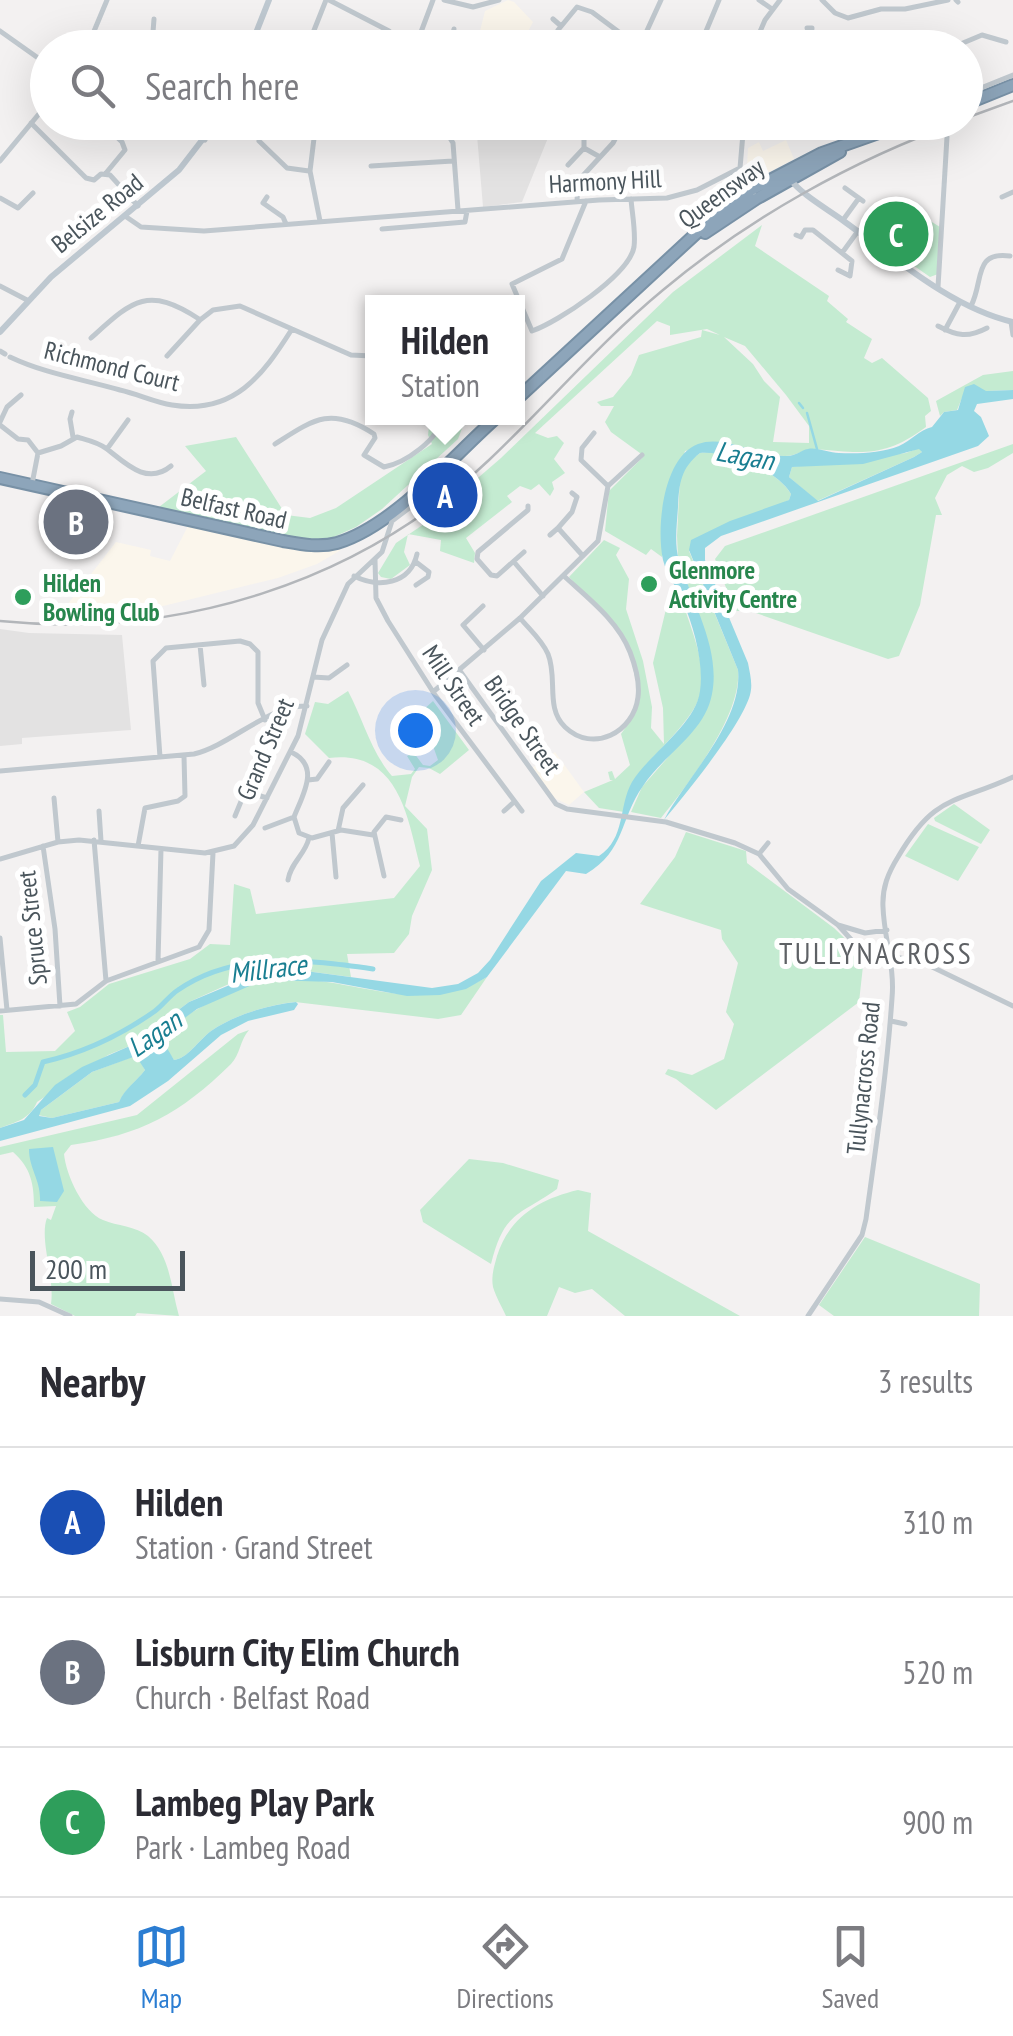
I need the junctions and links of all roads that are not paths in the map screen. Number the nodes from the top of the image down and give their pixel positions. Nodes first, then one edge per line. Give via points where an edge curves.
1 (106, 0) edge
2 (268, 0) edge
3 (328, 0) edge
4 (433, 0) edge
5 (444, 0) edge
6 (498, 0) edge
7 (662, 0) edge
8 (719, 0) edge
9 (759, 0) edge
10 (780, 0) edge
11 (822, 0) edge
12 (948, 0) edge
13 (933, 2) edge
14 (578, 4) edge
15 (886, 4) edge
16 (772, 10) junction
17 (553, 19) dead end
18 (154, 20) dead end
19 (807, 28) dead end
20 (95, 30) edge
21 (152, 30) edge
22 (257, 30) edge
23 (315, 30) edge
24 (386, 30) edge
25 (422, 30) edge
26 (616, 30) edge
27 (647, 30) edge
28 (706, 30) edge
29 (762, 30) edge
30 (812, 30) edge
31 (0, 31) edge
32 (983, 35) edge
33 (1002, 42) dead end
34 (30, 53) edge
35 (1013, 75) edge
36 (1013, 86) edge
37 (983, 87) edge
38 (983, 97) edge
39 (30, 125) edge
40 (49, 140) edge
41 (120, 140) edge
42 (204, 140) edge
43 (258, 140) dead end
44 (314, 140) edge
45 (452, 140) edge
46 (584, 140) edge
47 (612, 140) edge
48 (742, 140) edge
49 (863, 140) edge
50 (947, 140) edge
51 (584, 148) junction
52 (600, 157) junction
53 (0, 160) edge
54 (454, 161) junction
55 (568, 165) dead end
56 (371, 166) dead end
57 (740, 168) junction
58 (310, 170) junction
59 (106, 174) junction
60 (787, 175) junction
61 (845, 188) dead end
62 (33, 192) dead end
63 (1013, 192) edge
64 (753, 195) junction
65 (267, 197) dead end
66 (1002, 197) dead end
67 (0, 198) edge
68 (631, 199) junction
69 (577, 201) junction
70 (586, 201) junction
71 (138, 206) junction
72 (467, 211) junction
73 (458, 212) junction
74 (125, 216) junction
75 (843, 220) junction
76 (320, 221) junction
77 (286, 224) junction
78 (382, 229) dead end
79 (858, 231) junction
80 (796, 235) dead end
81 (842, 253) junction
82 (1010, 256) dead end
83 (838, 270) dead end
84 (0, 286) edge
85 (938, 287) junction
86 (517, 295) edge
87 (27, 300) junction
88 (962, 300) junction
89 (971, 306) junction
90 (525, 315) edge
91 (200, 320) junction
92 (1012, 322) edge
93 (982, 328) dead end
94 (292, 329) junction
95 (0, 332) edge
96 (1013, 334) edge
97 (90, 338) dead end
98 (5, 354) edge
99 (167, 356) dead end
100 (365, 356) edge
101 (525, 392) edge
102 (22, 394) dead end
103 (72, 412) dead end
104 (128, 420) dead end
105 (439, 425) edge
106 (488, 425) edge
107 (0, 426) edge
108 (589, 435) dead end
109 (72, 438) junction
110 (275, 444) dead end
111 (107, 448) junction
112 (38, 452) junction
113 (642, 456) dead end
114 (171, 466) dead end
115 (438, 470) junction
116 (0, 478) edge
117 (32, 484) junction
118 (608, 486) junction
119 (572, 493) dead end
120 (528, 506) dead end
121 (558, 528) junction
122 (550, 535) dead end
123 (524, 552) dead end
124 (584, 556) junction
125 (375, 560) junction
126 (514, 562) junction
127 (354, 576) junction
128 (565, 577) junction
129 (374, 583) junction
130 (416, 585) dead end
131 (544, 596) junction
132 (483, 606) dead end
133 (520, 618) junction
134 (200, 645) junction
135 (484, 650) junction
136 (348, 665) dead end
137 (460, 671) junction
138 (314, 677) junction
139 (204, 686) dead end
140 (432, 692) junction
141 (307, 706) junction
142 (265, 720) junction
143 (291, 752) junction
144 (184, 755) junction
145 (160, 757) junction
146 (329, 762) dead end
147 (0, 771) edge
148 (1013, 776) edge
149 (308, 780) junction
150 (363, 785) dead end
151 (54, 798) dead end
152 (266, 798) junction
153 (514, 802) junction
154 (504, 811) dead end
155 (522, 812) dead end
156 (102, 814) dead end
157 (235, 816) dead end
158 (294, 817) junction
159 (401, 820) dead end
160 (265, 828) dead end
161 (335, 832) junction
162 (373, 835) junction
163 (309, 838) junction
164 (98, 841) junction
165 (58, 842) junction
166 (767, 843) dead end
167 (43, 846) junction
168 (138, 846) junction
169 (160, 849) junction
170 (213, 853) junction
171 (759, 854) junction
172 (0, 857) edge
173 (384, 876) dead end
174 (336, 877) dead end
175 (288, 880) dead end
176 (838, 926) junction
177 (886, 930) junction
178 (0, 942) edge
179 (888, 958) junction
180 (158, 962) junction
181 (106, 981) junction
182 (60, 1006) junction
183 (1013, 1006) edge
184 (3, 1010) edge
185 (891, 1021) junction
186 (906, 1024) dead end
187 (0, 1298) edge
188 (70, 1316) edge
189 (808, 1316) edge

1 - 20 street
2 - 22 street
3 - 23 street
3 - 24 street
4 - 25 street
5 - 6 street via 473,7
7 - 27 street
8 - 28 street
9 - 16 street
10 - 16 street
11 - 15 street via 848,18
12 - 13 street
13 - 15 street via 904,9
14 - 17 street via 559,28
14 - 26 street
16 - 29 street
18 - 21 street
19 - 30 street
31 - 34 street
32 - 33 street
35 - 37 street
36 - 38 highway
39 - 53 street
40 - 59 street via 86,178
41 - 59 street via 125,150
42 - 71 street, Belsize Road
43 - 58 street via 286,168
44 - 58 street
45 - 54 street
46 - 51 street
47 - 52 street
48 - 57 street
49 - 60 highway, Queensway
50 - 85 street
51 - 52 street
51 - 55 street
52 - 69 street via 578,181
54 - 56 street
54 - 73 street
57 - 64 street
57 - 68 street, Harmony Hill via 688,194
58 - 76 street
59 - 71 street
60 - 64 highway, Queensway
60 - 75 street
61 - 75 street via 861,200
62 - 67 street via 18,208
63 - 66 street
64 - 101 highway, Queensway via 709,221
65 - 77 street via 263,202
68 - 70 street, Harmony Hill
68 - 90 street via 634,246 627,264 570,311 532,331
69 - 70 street, Harmony Hill
69 - 72 street, Harmony Hill
70 - 86 street via 562,259 512,284
71 - 74 street, Belsize Road
72 - 73 street, Harmony Hill
72 - 78 street, Harmony Hill via 465,222
73 - 76 street, Harmony Hill
74 - 77 street, Harmony Hill via 136,226 168,230
74 - 87 street, Belsize Road
75 - 79 street
76 - 77 street, Harmony Hill
79 - 81 street
79 - 85 street
80 - 81 street via 813,230
81 - 83 street via 853,268 850,276
82 - 89 street via 985,260
84 - 87 street
85 - 88 street
87 - 95 street, Belsize Road
88 - 89 street
88 - 93 street via 942,328 956,336
89 - 92 street
91 - 94 street via 240,306
91 - 97 street, Richmond Court via 172,302 137,301
91 - 99 street, Richmond Court
92 - 96 street
94 - 98 street, Richmond Court via 261,376 227,400 177,406 37,370
94 - 100 street
102 - 107 street
103 - 109 street
104 - 111 street
105 - 110 street via 436,436 384,468 364,454 374,434 348,419 315,420
106 - 115 highway
107 - 112 street
108 - 118 street via 581,460
109 - 111 street
109 - 112 street
111 - 114 street via 138,472
112 - 117 street
113 - 118 street
115 - 117 highway, Belfast Road via 367,529 317,545
115 - 125 street, Grand Street via 437,486 390,524
116 - 117 highway, Belfast Road
118 - 124 street via 602,534
119 - 121 street via 572,512
120 - 126 street via 478,552 490,576
121 - 122 street
121 - 124 street
123 - 126 street
124 - 128 street
125 - 127 street, Grand Street
125 - 129 street, Mill Street
126 - 131 street
127 - 129 street
127 - 138 street, Grand Street via 325,633
128 - 131 street
128 - 133 street via 613,624 630,652 638,699 622,729 602,740 564,726 553,702 549,657
129 - 130 street via 398,580 417,558 429,572
129 - 140 street, Mill Street via 379,605
131 - 133 street
132 - 135 street via 464,625
133 - 135 street
134 - 139 street
134 - 142 street via 240,641 255,648
134 - 145 street via 166,648 152,661
135 - 137 street
136 - 138 street via 329,678
137 - 140 street
137 - 171 street, Bridge Street via 552,801 566,809 666,822
138 - 141 street, Grand Street
140 - 153 street, Mill Street
141 - 142 street
141 - 143 street, Grand Street
142 - 144 street via 209,750
143 - 149 street via 305,761
143 - 152 street, Grand Street
144 - 145 street
144 - 168 street via 185,796 145,808
145 - 147 street
146 - 149 street
148 - 177 street, Tullynacross Road via 954,798 918,826 883,892
149 - 158 street
150 - 161 street via 343,808
151 - 165 street
152 - 157 street via 242,799
152 - 170 street, Grand Street via 244,838
153 - 154 street
153 - 155 street, Mill Street
156 - 164 street
158 - 160 street
158 - 163 street via 297,830
159 - 162 street via 383,818
161 - 162 street
161 - 163 street
161 - 174 street
162 - 173 street
163 - 175 street
164 - 165 street
164 - 168 street
164 - 181 street
165 - 167 street
166 - 171 street
167 - 172 street
167 - 182 street, Spruce Street
168 - 169 street
169 - 170 street
169 - 180 street
170 - 180 street via 205,940
171 - 176 street via 788,890
176 - 177 street
176 - 179 street via 866,956
177 - 179 street, Tullynacross Road
178 - 184 street
179 - 183 street via 926,964
179 - 185 street, Tullynacross Road
180 - 181 street
181 - 182 street via 82,1002
182 - 184 street
185 - 186 street
185 - 189 street, Tullynacross Road via 864,1229
187 - 188 street via 40,1302

